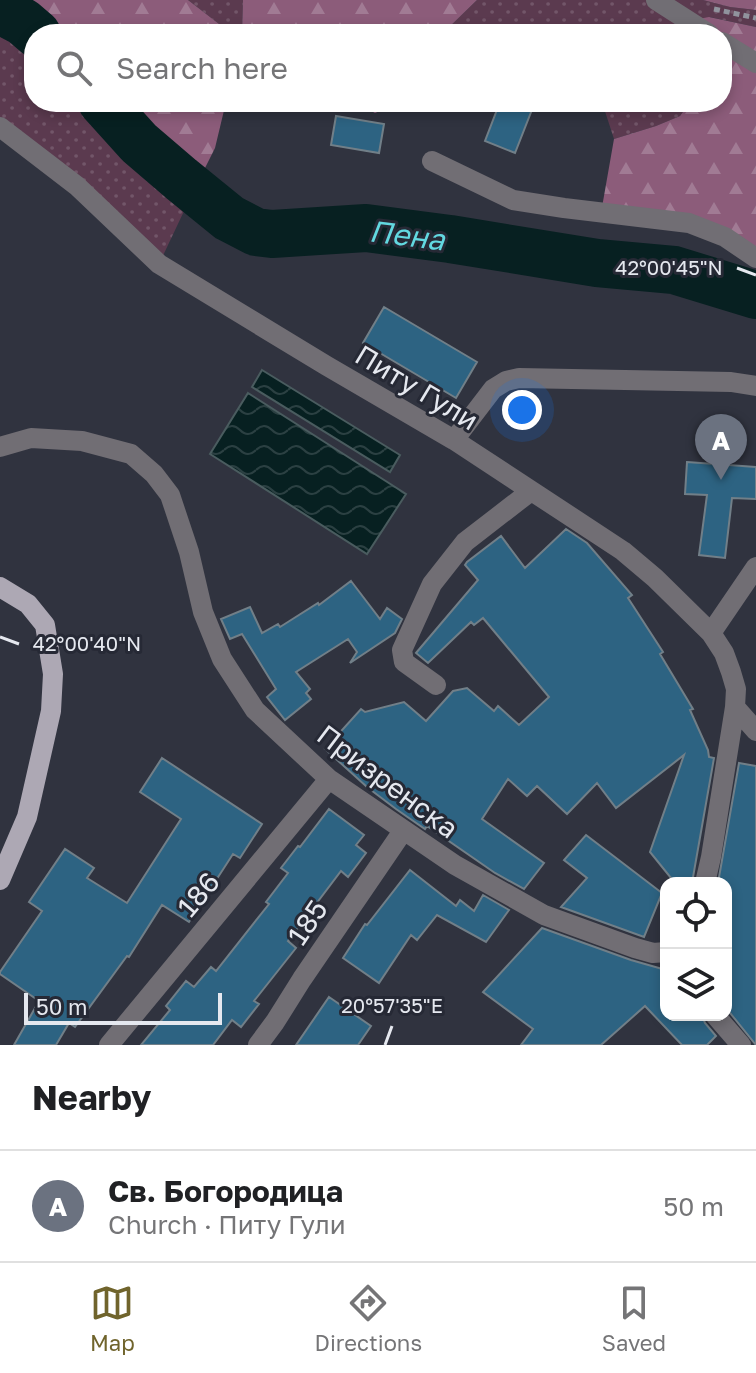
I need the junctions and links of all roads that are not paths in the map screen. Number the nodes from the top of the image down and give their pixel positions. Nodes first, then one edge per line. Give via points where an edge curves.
1 (656, 0) edge
2 (693, 24) edge
3 (732, 48) edge
4 (756, 63) edge
5 (0, 127) edge
6 (432, 161) dead end
7 (756, 258) edge
8 (756, 386) edge
9 (454, 440) junction
10 (0, 447) edge
11 (531, 491) junction
12 (756, 567) edge
13 (0, 587) edge
14 (711, 633) junction
15 (436, 685) dead end
16 (735, 707) junction
17 (756, 731) edge
18 (329, 779) junction
19 (403, 831) junction
20 (706, 877) edge
21 (0, 880) edge
22 (660, 952) edge
23 (720, 1021) edge
24 (109, 1045) edge
25 (258, 1045) edge
26 (741, 1045) edge

1 - 2 street
3 - 4 street
5 - 9 street, Питу Гули via 77,186 159,264
6 - 7 street via 513,200 689,223 725,237
8 - 9 street via 519,378 493,389
9 - 11 street, Питу Гули
10 - 18 street, Призренска via 31,438 82,441 131,454 154,474 170,495 222,659 255,710
11 - 14 street, Питу Гули via 623,551
11 - 15 street via 465,542 432,584 402,650 404,662
12 - 14 street
13 - 21 main road via 28,604 45,625 53,674 51,711 27,817
14 - 16 street, Питу Гули via 731,672
16 - 17 street
16 - 20 street, Питу Гули
18 - 19 street, Призренска
18 - 24 street, 186
19 - 22 street, Призренска via 544,915
19 - 25 street, 185
23 - 26 street

